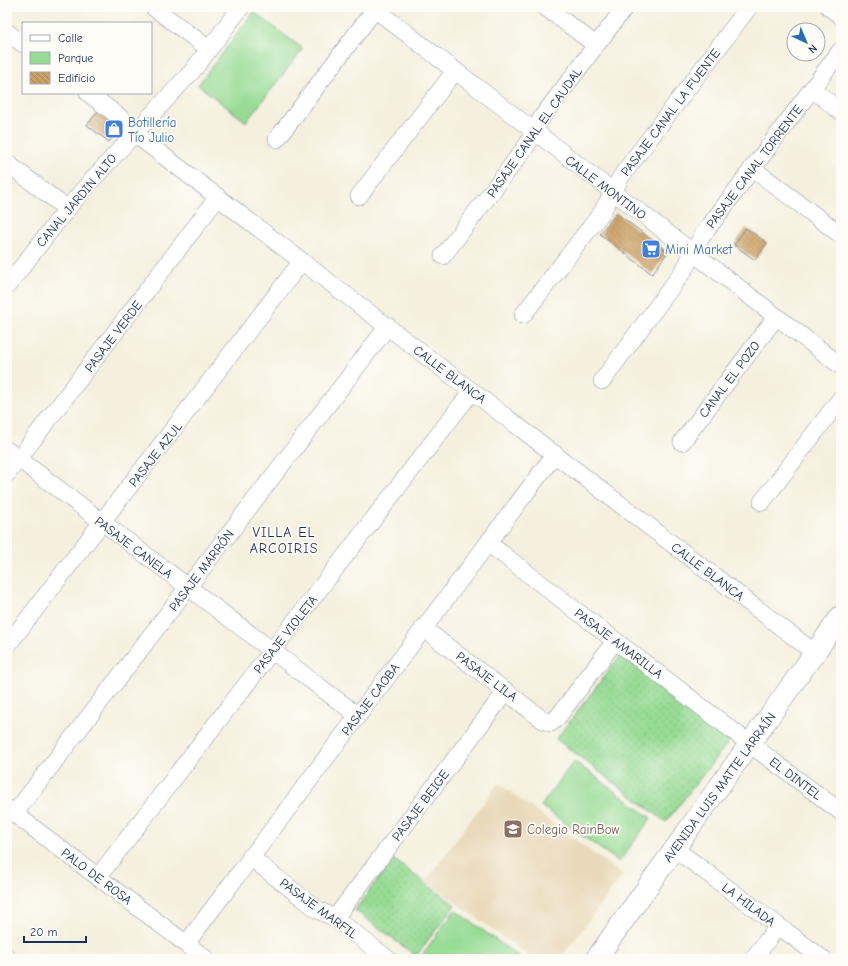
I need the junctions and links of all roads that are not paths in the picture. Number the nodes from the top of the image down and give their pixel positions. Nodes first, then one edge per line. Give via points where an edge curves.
1 (153, 7) edge
2 (241, 7) edge
3 (545, 7) edge
4 (625, 7) edge
5 (749, 7) edge
6 (829, 7) edge
7 (374, 8) edge
8 (841, 16) edge
9 (7, 32) edge
10 (22, 43) edge
11 (596, 46) junction
12 (209, 49) junction
13 (841, 50) edge
14 (455, 71) junction
15 (812, 89) junction
16 (89, 94) edge
17 (841, 112) edge
18 (534, 132) junction
19 (135, 134) junction
20 (277, 139) dead end
21 (7, 164) edge
22 (752, 168) junction
23 (613, 192) junction
24 (359, 196) dead end
25 (218, 197) junction
26 (67, 208) junction
27 (841, 235) edge
28 (693, 253) junction
29 (443, 256) dead end
30 (302, 261) junction
31 (7, 286) edge
32 (523, 315) dead end
33 (776, 317) junction
34 (388, 326) junction
35 (841, 366) edge
36 (602, 381) dead end
37 (472, 391) junction
38 (841, 398) edge
39 (682, 442) dead end
40 (555, 454) junction
41 (13, 455) edge
42 (7, 474) edge
43 (762, 502) dead end
44 (102, 522) junction
45 (488, 543) junction
46 (188, 587) junction
47 (841, 616) edge
48 (424, 628) junction
49 (615, 641) junction
50 (7, 646) edge
51 (272, 651) junction
52 (815, 652) junction
53 (506, 691) junction
54 (357, 715) junction
55 (750, 744) junction
56 (11, 810) edge
57 (841, 812) edge
58 (675, 849) junction
59 (250, 857) junction
60 (98, 877) junction
61 (334, 918) junction
62 (778, 926) junction
63 (186, 944) junction
64 (206, 959) edge
65 (388, 959) edge
66 (596, 959) edge
67 (753, 959) edge
68 (823, 959) edge

1 - 12 street
2 - 12 street, CANAL JARDIN ALTO
3 - 11 street
4 - 11 street, PASAJE CANAL EL CAUDAL
5 - 23 street, PASAJE CANAL LA FUENTE via 622,175
6 - 8 street
7 - 14 street, CALLE MONTINO
7 - 20 street
9 - 10 street
11 - 18 street, PASAJE CANAL EL CAUDAL via 542,117
12 - 19 street, CANAL JARDIN ALTO
13 - 15 street, PASAJE CANAL TORRENTE
14 - 18 street, CALLE MONTINO
14 - 24 street
15 - 17 street
15 - 22 street, PASAJE CANAL TORRENTE
16 - 19 street, CALLE BLANCA via 122,118
18 - 23 street, CALLE MONTINO
18 - 29 street, PASAJE CANAL EL CAUDAL via 527,145
19 - 25 street, CALLE BLANCA
19 - 26 street, CANAL JARDIN ALTO
21 - 26 street
22 - 27 street
22 - 28 street, PASAJE CANAL TORRENTE via 702,236
23 - 28 street, CALLE MONTINO
23 - 32 street, PASAJE CANAL LA FUENTE via 602,212
25 - 30 street, CALLE BLANCA
25 - 41 street, PASAJE VERDE
26 - 31 street, CANAL JARDIN ALTO
28 - 33 street, CALLE MONTINO
28 - 36 street, PASAJE CANAL TORRENTE via 684,270
30 - 34 street, CALLE BLANCA
30 - 44 street, PASAJE AZUL
33 - 35 street, CALLE MONTINO
33 - 39 street, CANAL EL POZO
34 - 37 street, CALLE BLANCA
34 - 46 street, PASAJE MARRÓN
37 - 40 street, CALLE BLANCA
37 - 51 street, PASAJE VIOLETA
38 - 43 street
40 - 45 street, PASAJE CAOBA
40 - 52 street, CALLE BLANCA
41 - 42 street, PASAJE VERDE
41 - 44 street, PASAJE CANELA
44 - 46 street, PASAJE CANELA
44 - 50 street, PASAJE AZUL
45 - 48 street, PASAJE CAOBA
45 - 49 street, PASAJE AMARILLA
46 - 51 street, PASAJE CANELA
46 - 56 street, PASAJE MARRÓN
47 - 52 street, AVENIDA LUIS MATTE LARRAÍN
48 - 53 street, PASAJE LILA
48 - 54 street, PASAJE CAOBA
49 - 53 street, PASAJE LILA via 557,718 551,722 543,720
49 - 55 street, PASAJE AMARILLA
51 - 54 street, PASAJE CANELA
51 - 60 street, PASAJE VIOLETA
52 - 55 street, AVENIDA LUIS MATTE LARRAÍN
53 - 61 street, PASAJE BEIGE
54 - 59 street, PASAJE CAOBA
55 - 57 street, EL DINTEL
55 - 58 street, AVENIDA LUIS MATTE LARRAÍN
56 - 60 street, PALO DE ROSA
58 - 62 street, LA HILADA
58 - 66 street, AVENIDA LUIS MATTE LARRAÍN
59 - 61 street, PASAJE MARFIL via 318,910
59 - 63 street, PASAJE CAOBA
60 - 63 street, PALO DE ROSA
61 - 65 street, PASAJE MARFIL
62 - 67 street
62 - 68 street, LA HILADA
63 - 64 street, PALO DE ROSA

